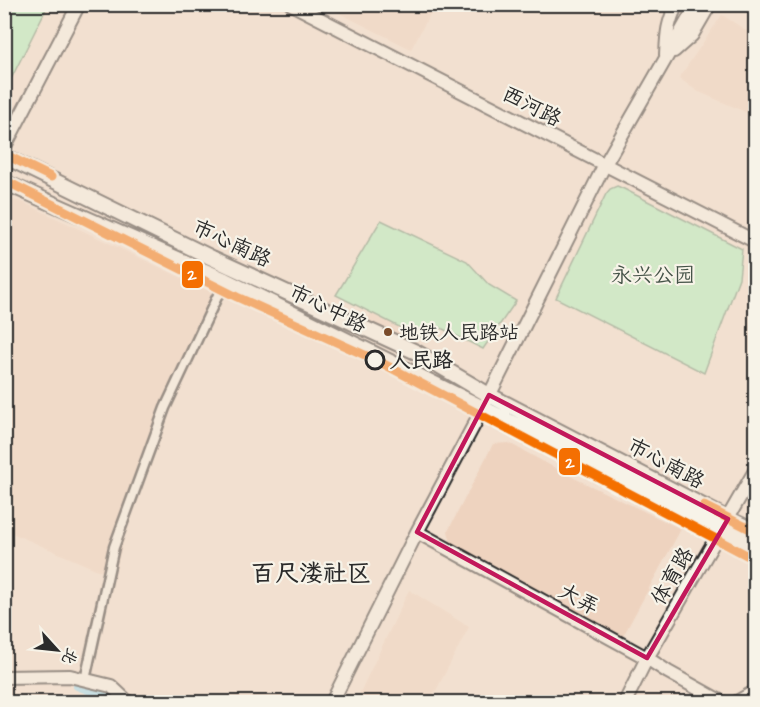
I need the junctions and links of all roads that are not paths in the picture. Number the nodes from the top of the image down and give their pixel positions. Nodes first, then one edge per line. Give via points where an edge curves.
1 (79, 4) edge
2 (291, 4) edge
3 (677, 4) edge
4 (710, 4) edge
5 (697, 5) edge
6 (666, 57) junction
7 (4, 148) edge
8 (4, 156) edge
9 (604, 166) junction
10 (4, 182) edge
11 (756, 242) edge
12 (225, 280) junction
13 (489, 395) junction
14 (483, 408) junction
15 (756, 469) edge
16 (725, 524) junction
17 (417, 532) junction
18 (756, 532) edge
19 (756, 549) edge
20 (647, 658) junction
21 (4, 677) edge
22 (85, 680) junction
23 (756, 691) edge
24 (128, 702) edge
25 (332, 702) edge
26 (625, 702) edge
27 (722, 702) edge
28 (737, 702) edge

1 - 7 street
2 - 9 street, 西河路
3 - 6 street via 667,30
4 - 6 street via 692,35
5 - 6 street
6 - 9 street
8 - 13 main road, 市心南路 via 416,352
9 - 11 street, 西河路
9 - 13 street
10 - 12 main road, 市心中路
12 - 14 main road, 市心中路
12 - 22 street via 165,408 114,547
13 - 14 street
13 - 16 main road, 市心南路
14 - 16 main road, 市心中路
14 - 17 street
15 - 16 street, 体育路
16 - 18 main road, 市心中路
16 - 19 main road, 市心中路
16 - 20 street, 体育路
17 - 20 street, 大弄
17 - 25 street
20 - 26 street, 体育路
20 - 27 street, 大弄
21 - 22 street via 58,675
22 - 24 street via 111,686
23 - 28 street

